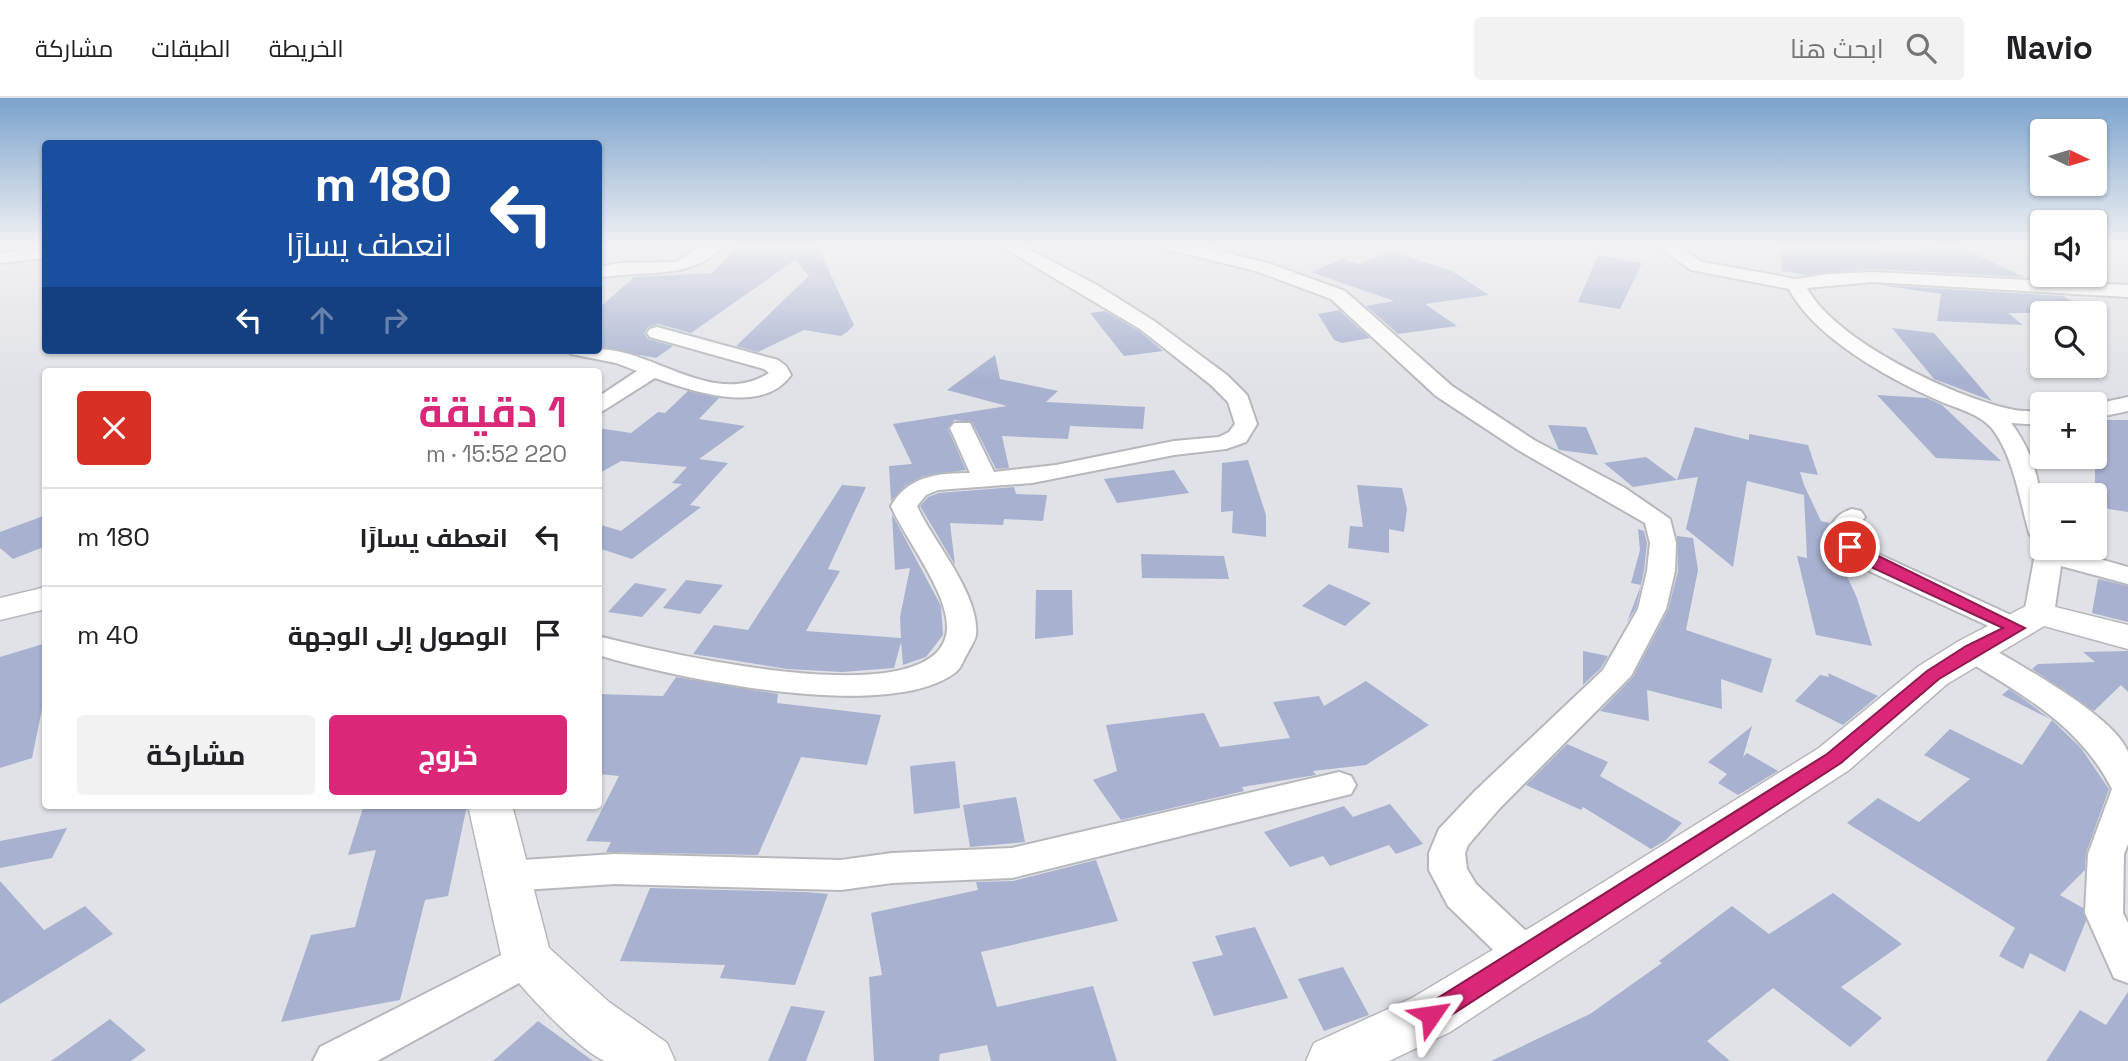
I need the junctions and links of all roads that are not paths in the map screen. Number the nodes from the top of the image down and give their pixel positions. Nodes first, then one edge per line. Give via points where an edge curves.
1 (1091, 290) edge
2 (1324, 290) edge
3 (1798, 290) edge
4 (2109, 290) edge
5 (2128, 291) edge
6 (657, 333) dead end
7 (600, 354) edge
8 (653, 370) junction
9 (602, 404) edge
10 (2128, 404) edge
11 (1976, 407) junction
12 (2107, 408) edge
13 (2030, 418) edge
14 (962, 428) dead end
15 (984, 480) junction
16 (2030, 501) edge
17 (1852, 517) dead end
18 (2042, 560) edge
19 (2086, 560) edge
20 (2128, 576) edge
21 (42, 599) edge
22 (0, 609) edge
23 (2028, 621) junction
24 (2128, 637) edge
25 (602, 646) edge
26 (1972, 650) junction
27 (1339, 785) dead end
28 (2128, 786) edge
29 (2128, 792) edge
30 (491, 809) edge
31 (508, 876) junction
32 (1526, 956) junction
33 (527, 959) junction
34 (2128, 966) edge
35 (335, 1061) edge
36 (646, 1061) edge
37 (1333, 1061) edge

1 - 15 street via 1219,380 1239,400 1246,424 1243,433 1225,441 1053,474
2 - 32 street via 1338,295 1444,391 1525,445 1657,519 1663,542 1652,609 1615,676 1487,800 1452,839 1447,853 1448,870 1462,895
3 - 11 street via 1818,317 1880,360
4 - 5 street
6 - 8 street via 771,364 780,375 757,390 736,393
7 - 8 street
8 - 9 street
10 - 12 street
11 - 13 street
11 - 16 street via 2003,426
14 - 15 street
15 - 25 street via 922,486 912,491 904,506 960,610 961,639 956,655 929,676 869,684 782,683 665,663
17 - 23 street via 1842,528 1842,538 1866,559
18 - 23 street
19 - 20 street
21 - 22 street
23 - 24 street
23 - 26 street
26 - 28 street via 2049,698 2090,732 2123,769
26 - 32 street via 1933,675 1834,759
27 - 31 street via 1012,863 829,875 615,869
29 - 34 street via 2106,855 2104,913
30 - 31 street
31 - 33 street
32 - 37 street via 1431,1015
33 - 35 street
33 - 36 street via 590,1019

